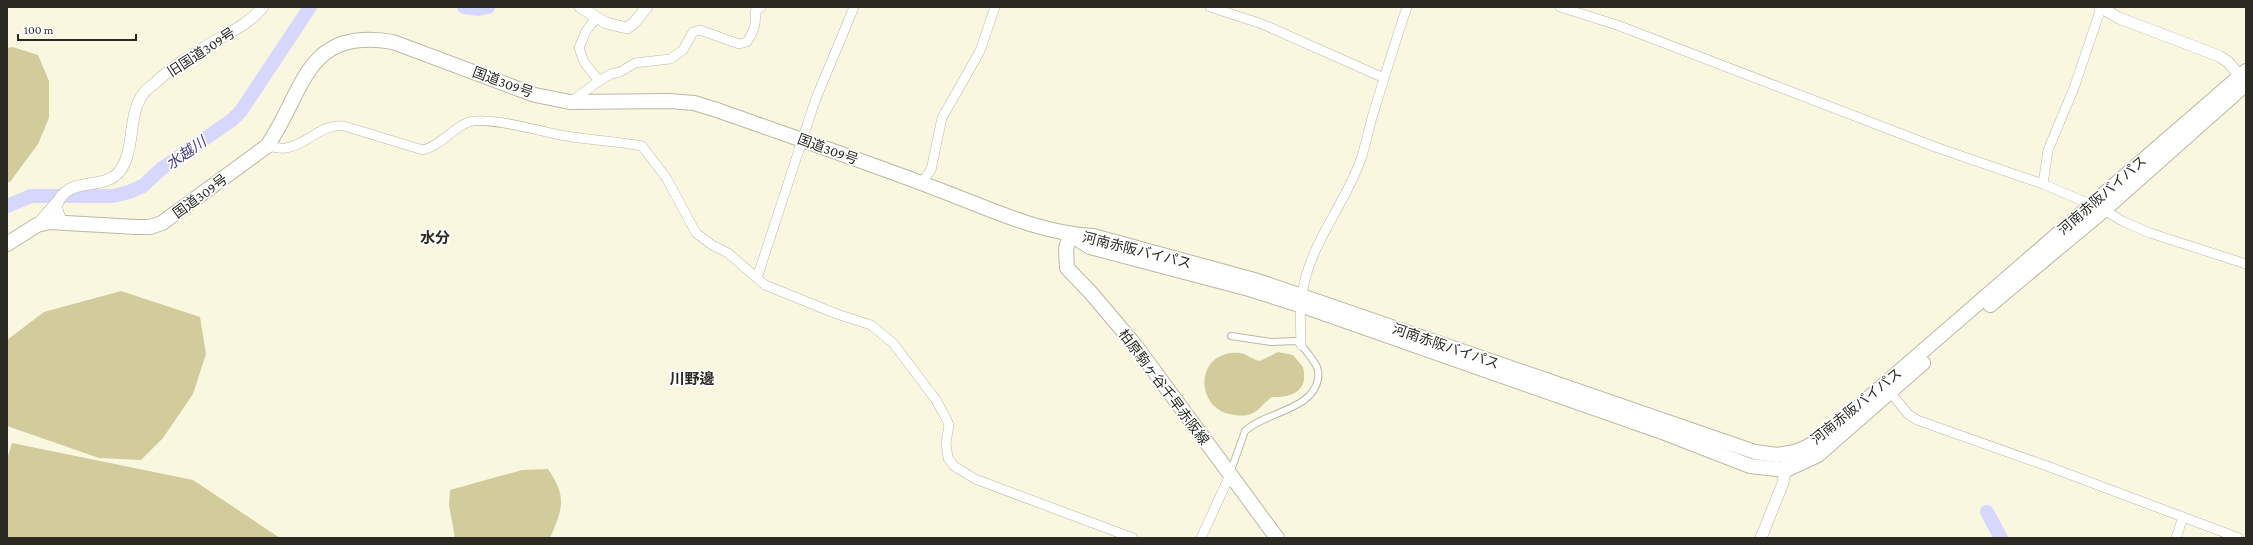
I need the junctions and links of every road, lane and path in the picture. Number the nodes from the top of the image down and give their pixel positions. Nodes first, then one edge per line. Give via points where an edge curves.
1 (263, 7) edge
2 (580, 7) edge
3 (647, 7) edge
4 (761, 7) edge
5 (854, 7) edge
6 (995, 7) edge
7 (1210, 7) edge
8 (1407, 7) edge
9 (1560, 7) edge
10 (2100, 7) edge
11 (596, 18) junction
12 (2244, 77) edge
13 (1384, 78) junction
14 (599, 82) junction
15 (570, 102) junction
16 (803, 140) junction
17 (267, 146) junction
18 (921, 183) junction
19 (2043, 184) junction
20 (58, 201) junction
21 (2098, 207) junction
22 (61, 221) junction
23 (37, 225) junction
24 (1070, 235) junction
25 (7, 244) edge
26 (2246, 264) edge
27 (757, 278) junction
28 (1301, 300) junction
29 (1231, 336) dead end
30 (1301, 345) junction
31 (1890, 392) junction
32 (1786, 454) junction
33 (1786, 470) junction
34 (1230, 475) junction
35 (2183, 517) junction
36 (1133, 538) edge
37 (1201, 538) edge
38 (1277, 538) edge
39 (1761, 538) edge
40 (2176, 538) edge
41 (2239, 538) edge

1 - 20 street, 旧国道309号 via 248,22 170,69 143,94 137,105 124,163 112,178 70,189
2 - 11 street
3 - 11 street via 627,28
4 - 14 street via 755,12 753,33 747,42 739,44 700,30 693,32 683,50 670,59 635,63
5 - 16 street via 822,80
6 - 18 street via 980,50 964,74 942,118 931,170
7 - 13 street via 1262,24
8 - 13 street
9 - 19 street via 1617,25 1938,148
10 - 12 street via 2118,18 2218,56
10 - 19 street via 2074,88 2048,150
11 - 14 street via 586,31 579,48 584,62
12 - 21 main road, 河南赤阪バイパス
13 - 28 street via 1361,158 1350,186 1315,247 1307,269
14 - 15 street
15 - 16 main road, 国道309号 via 694,103
15 - 17 main road, 国道309号 via 535,95 393,42 371,38 331,48 316,59 306,72 279,128
16 - 18 main road, 国道309号
16 - 27 street
17 - 22 main road, 国道309号 via 162,222 150,227
17 - 27 street via 285,148 303,142 326,127 335,125 372,133 423,150 432,147 470,121 500,123 559,135 642,146 667,179 696,233 728,253
18 - 24 main road, 国道309号 via 1010,218
19 - 21 street
20 - 22 street via 56,207
20 - 23 street, 旧国道309号
21 - 26 street via 2150,233
21 - 31 main road, 河南赤阪バイパス
21 - 32 main road, 河南赤阪バイパス via 1826,434 1807,447
22 - 23 main road, 国道309号
23 - 25 main road, 国道309号
24 - 28 main road, 河南赤阪バイパス via 1090,247
24 - 34 main road, 柏原駒ヶ谷千早赤阪線 via 1066,249 1067,268 1091,292 1134,346
27 - 36 street via 765,285 871,325 894,343 936,400 946,418 949,425 946,443 948,458 954,466 976,479
28 - 30 street
28 - 32 main road, 河南赤阪バイパス via 1755,452
28 - 33 main road, 河南赤阪バイパス via 1750,466
29 - 30 street via 1265,342 1294,341
30 - 34 street via 1317,366 1319,375 1316,387 1303,402 1278,412 1245,431
31 - 33 main road, 河南赤阪バイパス via 1829,447
31 - 35 street via 1908,414 1917,420
32 - 33 street
33 - 39 street
34 - 37 street
34 - 38 main road, 柏原駒ヶ谷千早赤阪線
35 - 40 street
35 - 41 street

